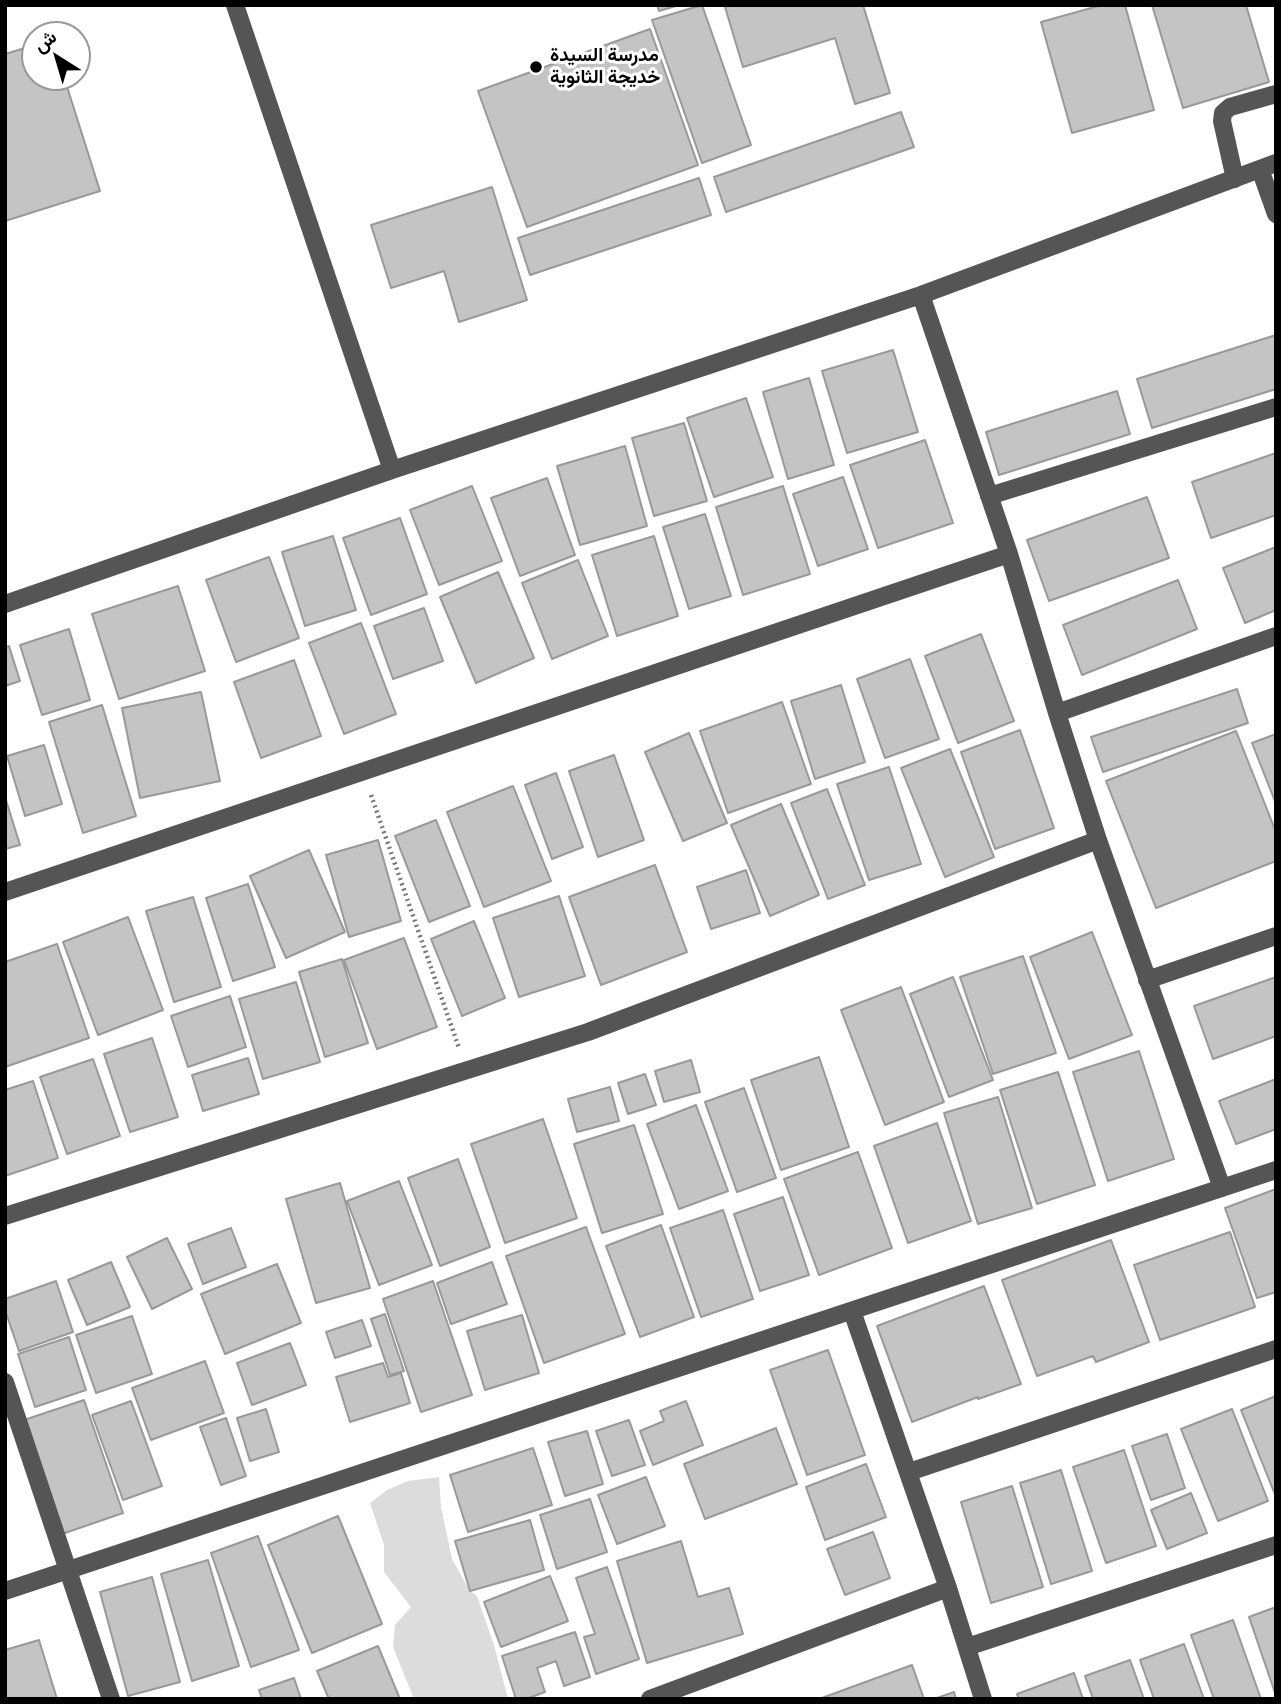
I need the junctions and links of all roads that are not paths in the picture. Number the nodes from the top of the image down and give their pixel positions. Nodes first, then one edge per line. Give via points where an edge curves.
1 (235, 5) edge
2 (1276, 94) edge
3 (1268, 166) edge
4 (1236, 179) junction
5 (1276, 214) edge
6 (921, 295) junction
7 (1276, 407) edge
8 (392, 470) junction
9 (989, 496) junction
10 (1009, 554) junction
11 (5, 604) edge
12 (1276, 636) edge
13 (1057, 713) junction
14 (1098, 840) junction
15 (5, 892) edge
16 (1276, 936) edge
17 (1147, 980) junction
18 (1276, 1170) edge
19 (1222, 1188) junction
20 (5, 1216) edge
21 (852, 1311) junction
22 (1276, 1349) edge
23 (5, 1382) edge
24 (909, 1472) junction
25 (1276, 1545) edge
26 (69, 1570) junction
27 (948, 1588) junction
28 (5, 1591) edge
29 (967, 1647) junction
30 (111, 1699) edge
31 (650, 1699) edge
32 (983, 1699) edge

1 - 8 street
2 - 4 street via 1223,113
3 - 4 street
3 - 5 street
4 - 6 street
6 - 8 street
6 - 9 street
7 - 9 street
8 - 11 street
9 - 10 street
10 - 13 street
10 - 15 street
12 - 13 street
13 - 14 street
14 - 17 street
14 - 20 street via 589,1032
16 - 17 street
17 - 19 street
18 - 19 street
19 - 21 street
21 - 24 street
21 - 26 street
22 - 24 street
23 - 26 street
24 - 27 street
25 - 29 street
26 - 28 street
26 - 30 street
27 - 29 street
27 - 31 street
29 - 32 street

